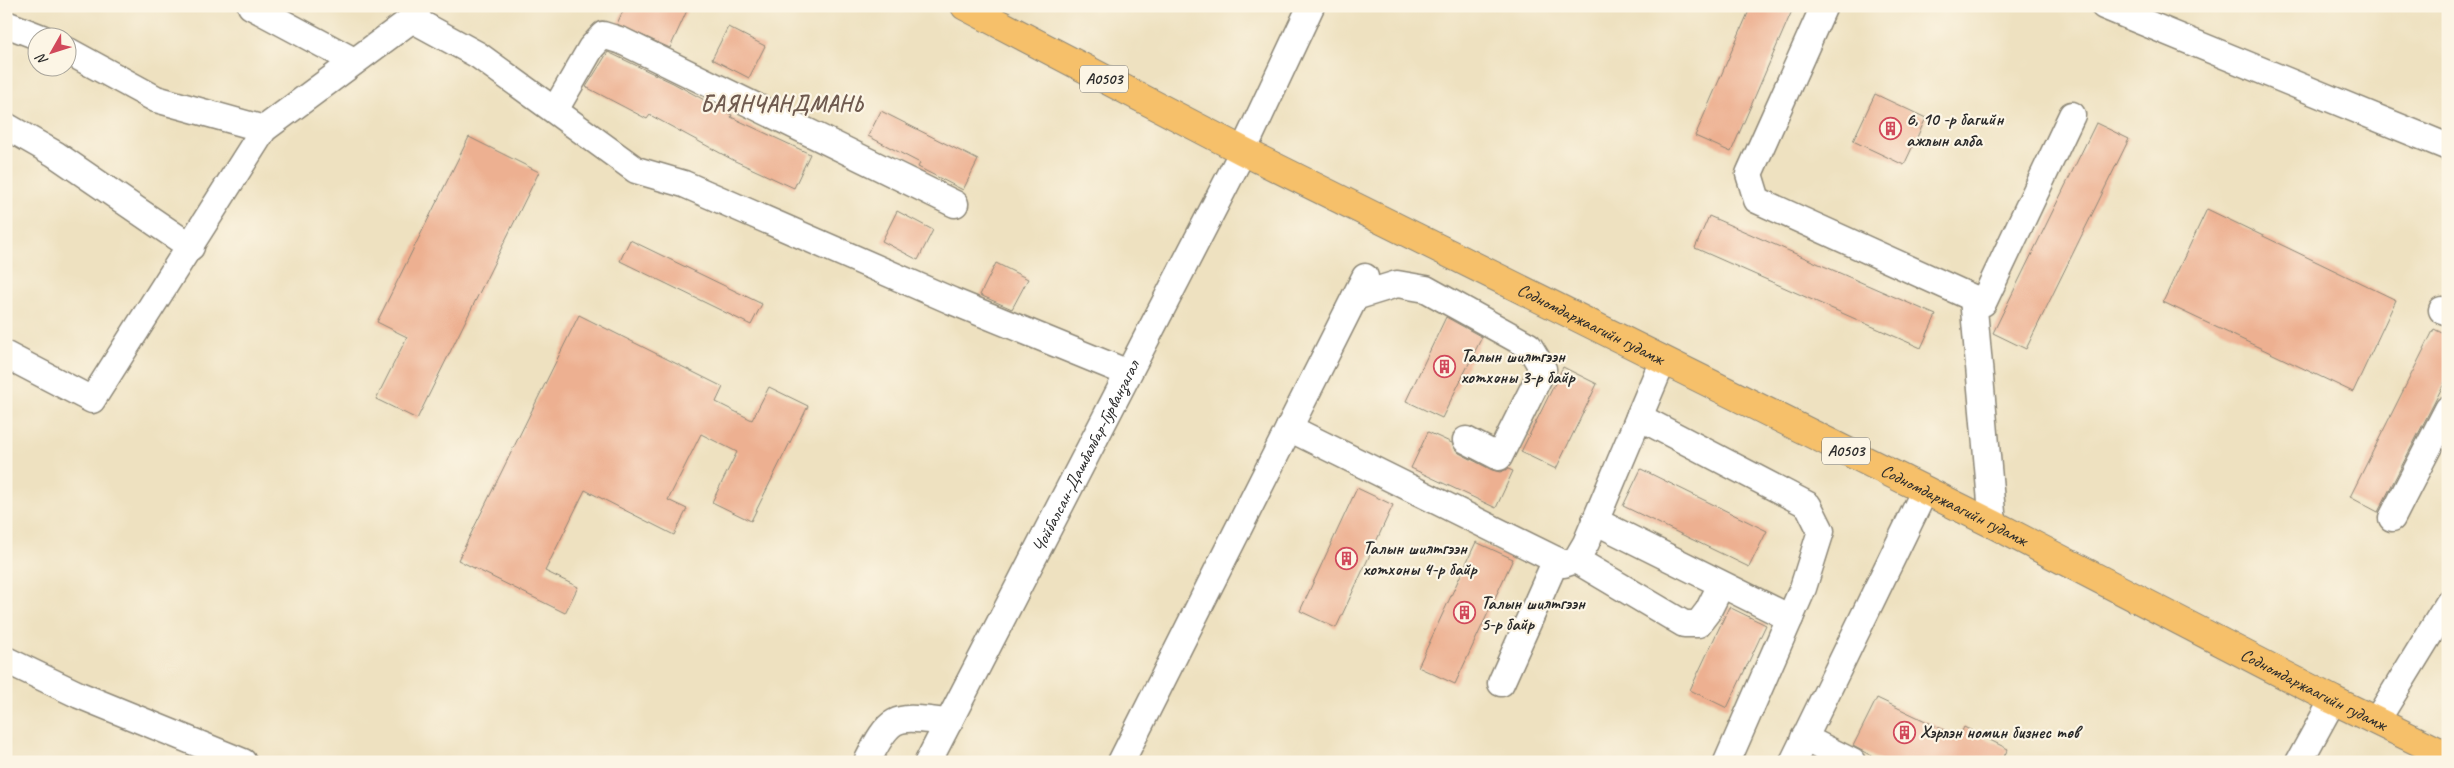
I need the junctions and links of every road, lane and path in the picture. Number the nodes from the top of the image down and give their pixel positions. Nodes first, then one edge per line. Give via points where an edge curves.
1 (251, 6) edge
2 (964, 6) edge
3 (1311, 6) edge
4 (1824, 6) edge
5 (2104, 6) edge
6 (415, 13) edge
7 (6, 24) edge
8 (28, 33) edge
9 (78, 56) edge
10 (354, 61) junction
11 (555, 110) junction
12 (2072, 114) dead end
13 (6, 126) edge
14 (264, 129) junction
15 (2448, 147) edge
16 (1243, 151) junction
17 (955, 204) dead end
18 (191, 247) junction
19 (1973, 298) junction
20 (6, 355) edge
21 (1663, 360) junction
22 (1128, 373) junction
23 (2448, 409) edge
24 (1639, 417) junction
25 (1289, 428) junction
26 (1466, 440) dead end
27 (1925, 490) junction
28 (2392, 518) dead end
29 (1595, 522) junction
30 (1993, 524) junction
31 (1566, 560) junction
32 (1721, 585) junction
33 (2448, 604) edge
34 (1790, 618) junction
35 (6, 660) edge
36 (1501, 682) dead end
37 (2333, 700) junction
38 (2377, 720) junction
39 (949, 722) junction
40 (1804, 738) junction
41 (2440, 757) edge
42 (243, 762) edge
43 (867, 762) edge
44 (928, 762) edge
45 (1121, 762) edge
46 (1727, 762) edge
47 (1793, 762) edge
48 (1852, 762) edge
49 (2299, 762) edge

1 - 10 street
2 - 16 main road, A0503
3 - 16 street, Чойбалсан-Дашбалбар-Гурванзагал
4 - 19 street via 1749,174 1757,200
5 - 15 street
6 - 10 street
6 - 11 street
7 - 8 street
9 - 14 street via 156,99
10 - 14 street
11 - 17 street via 591,48 603,35 622,41
11 - 22 street via 636,170 684,184 952,301
12 - 19 street via 1983,303
13 - 18 street via 54,154
14 - 18 street
16 - 21 main road, Содномдаржаагийн гудамж / A0503
16 - 22 street, Чойбалсан-Дашбалбар-Гурванзагал
18 - 20 street via 92,400
19 - 30 street
21 - 24 street
21 - 27 main road, Содномдаржаагийн гудамж / A0503
22 - 39 street, Чойбалсан-Дашбалбар-Гурванзагал
23 - 28 street
24 - 29 street
24 - 34 street via 1808,505 1821,531
25 - 26 street via 1360,287 1397,284 1426,289 1529,346 1543,369 1499,457
25 - 31 street
25 - 45 street
27 - 30 main road, Содномдаржаагийн гудамж / A0503
27 - 40 street
29 - 31 street
29 - 32 street
30 - 37 main road, Содномдаржаагийн гудамж / A0503
31 - 32 street via 1684,624 1698,624
31 - 36 street
32 - 34 street
33 - 38 street
34 - 46 street
35 - 42 street via 78,695
37 - 38 main road, Содномдаржаагийн гудамж / A0503
37 - 49 street
38 - 41 main road, Содномдаржаагийн гудамж / A0503
39 - 43 street via 904,718 889,725
39 - 44 street, Чойбалсан-Дашбалбар-Гурванзагал
40 - 47 street
40 - 48 street

